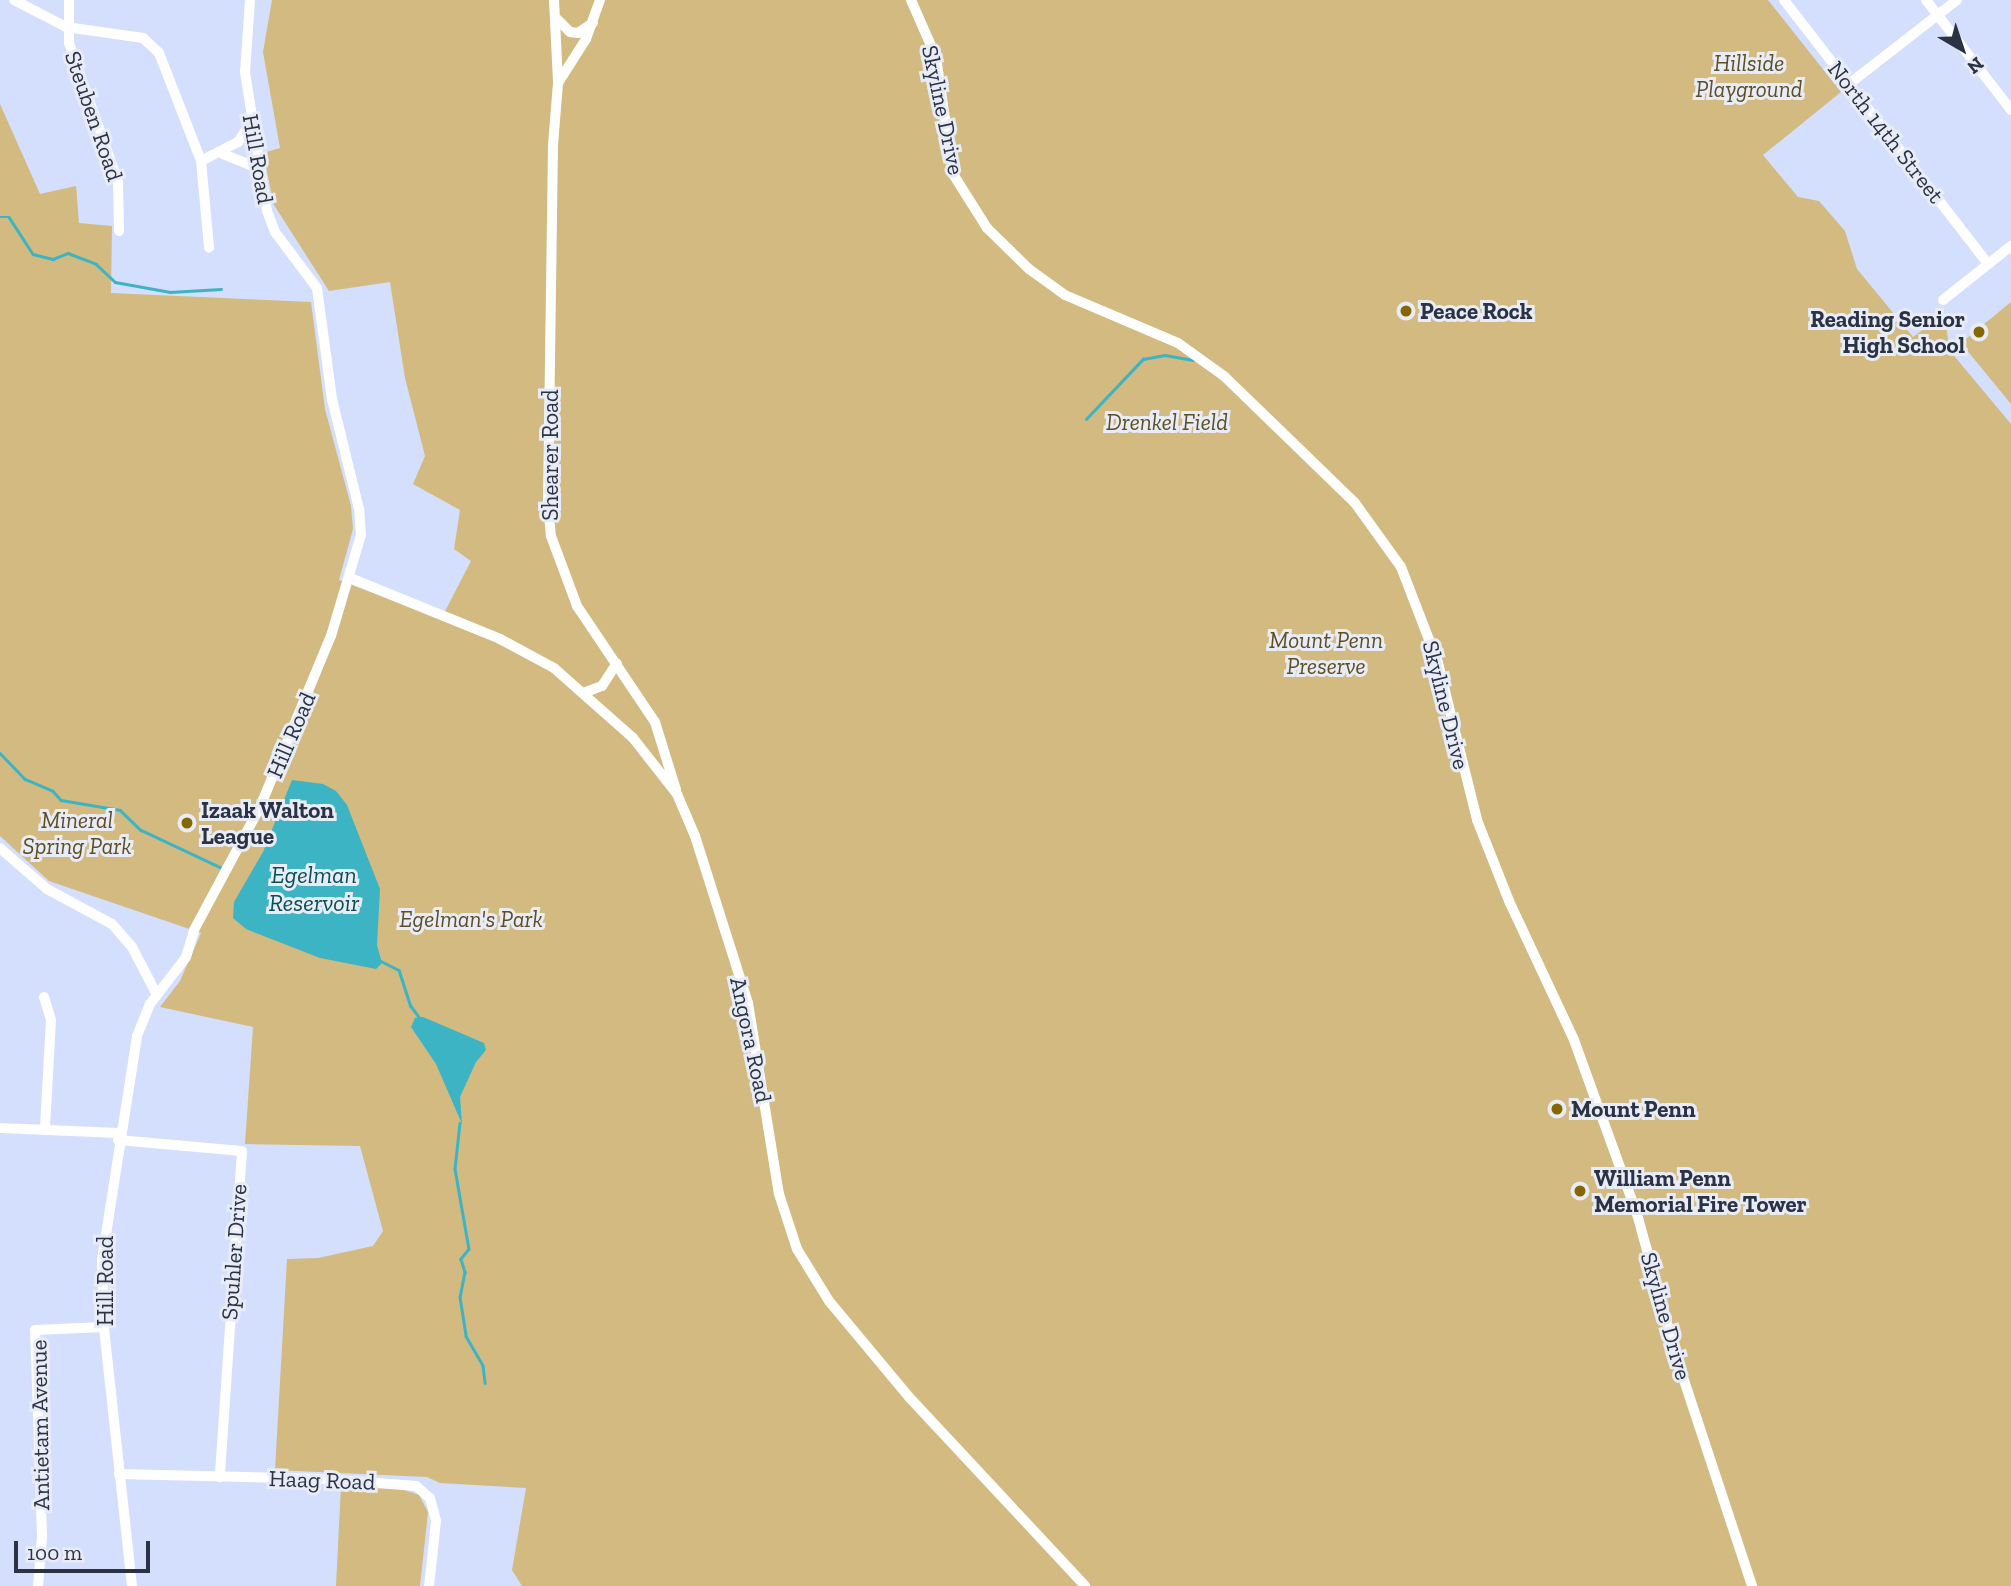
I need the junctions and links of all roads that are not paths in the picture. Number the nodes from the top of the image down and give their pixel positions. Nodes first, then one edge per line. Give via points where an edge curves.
1 (14, 0) edge
2 (69, 0) edge
3 (250, 0) edge
4 (554, 0) edge
5 (600, 0) edge
6 (911, 0) edge
7 (1784, 0) edge
8 (1926, 0) edge
9 (1957, 0) edge
10 (1937, 15) junction
11 (556, 18) junction
12 (593, 23) junction
13 (66, 27) junction
14 (558, 83) junction
15 (1849, 84) junction
16 (2011, 110) edge
17 (251, 122) junction
18 (223, 154) junction
19 (201, 161) junction
20 (258, 168) junction
21 (119, 231) dead end
22 (2011, 246) edge
23 (209, 248) dead end
24 (1988, 264) junction
25 (1943, 300) dead end
26 (350, 578) junction
27 (617, 663) junction
28 (586, 692) junction
29 (677, 794) junction
30 (0, 848) edge
31 (157, 995) junction
32 (44, 997) dead end
33 (0, 1128) edge
34 (45, 1129) junction
35 (119, 1137) junction
36 (104, 1327) junction
37 (120, 1474) junction
38 (220, 1476) junction
39 (38, 1586) edge
40 (132, 1586) edge
41 (429, 1586) edge
42 (1085, 1586) edge
43 (1752, 1586) edge

1 - 13 street
2 - 13 street, Steuben Road
3 - 17 street, Hill Road via 245,72
4 - 11 street, Shearer Road
5 - 12 street
6 - 43 street, Skyline Drive via 936,57 953,174 987,228 1018,260 1065,295 1178,343 1224,376 1355,503 1401,567 1438,663 1477,820 1574,1040 1637,1214 1689,1397
7 - 15 street, North 14th Street
8 - 10 street
9 - 10 street
10 - 15 street
10 - 16 street
11 - 12 street via 570,32 586,30
11 - 14 street, Shearer Road
12 - 14 street
13 - 19 street via 125,32 149,42 167,66
13 - 21 street, Steuben Road via 118,182
14 - 27 street, Shearer Road via 553,145 548,513 567,586
15 - 24 street, North 14th Street
17 - 18 street via 246,134
17 - 20 street, Hill Road
18 - 19 street
18 - 20 street
19 - 23 street
20 - 26 street, Hill Road via 275,232 317,288 332,399 360,518
22 - 24 street
24 - 25 street
26 - 28 street, Angora Road via 519,648
26 - 31 street, Hill Road via 304,707 260,807 194,930 186,957
27 - 28 street via 609,679
27 - 29 street, Shearer Road via 663,741
28 - 29 street, Angora Road via 633,738
29 - 42 street, Angora Road via 748,1003 779,1194 797,1249 823,1293 901,1388
30 - 31 street via 56,895 112,924 131,947
31 - 35 street, Hill Road via 137,1037
32 - 34 street via 51,1020
33 - 34 street
34 - 35 street
35 - 36 street, Hill Road via 103,1236
35 - 38 street, Spuhler Drive via 242,1151
36 - 37 street, Hill Road
36 - 39 street, Antietam Avenue via 35,1330 42,1537
37 - 38 street, Haag Road
37 - 40 street, Hill Road
38 - 41 street, Haag Road via 407,1483 425,1490 436,1521

